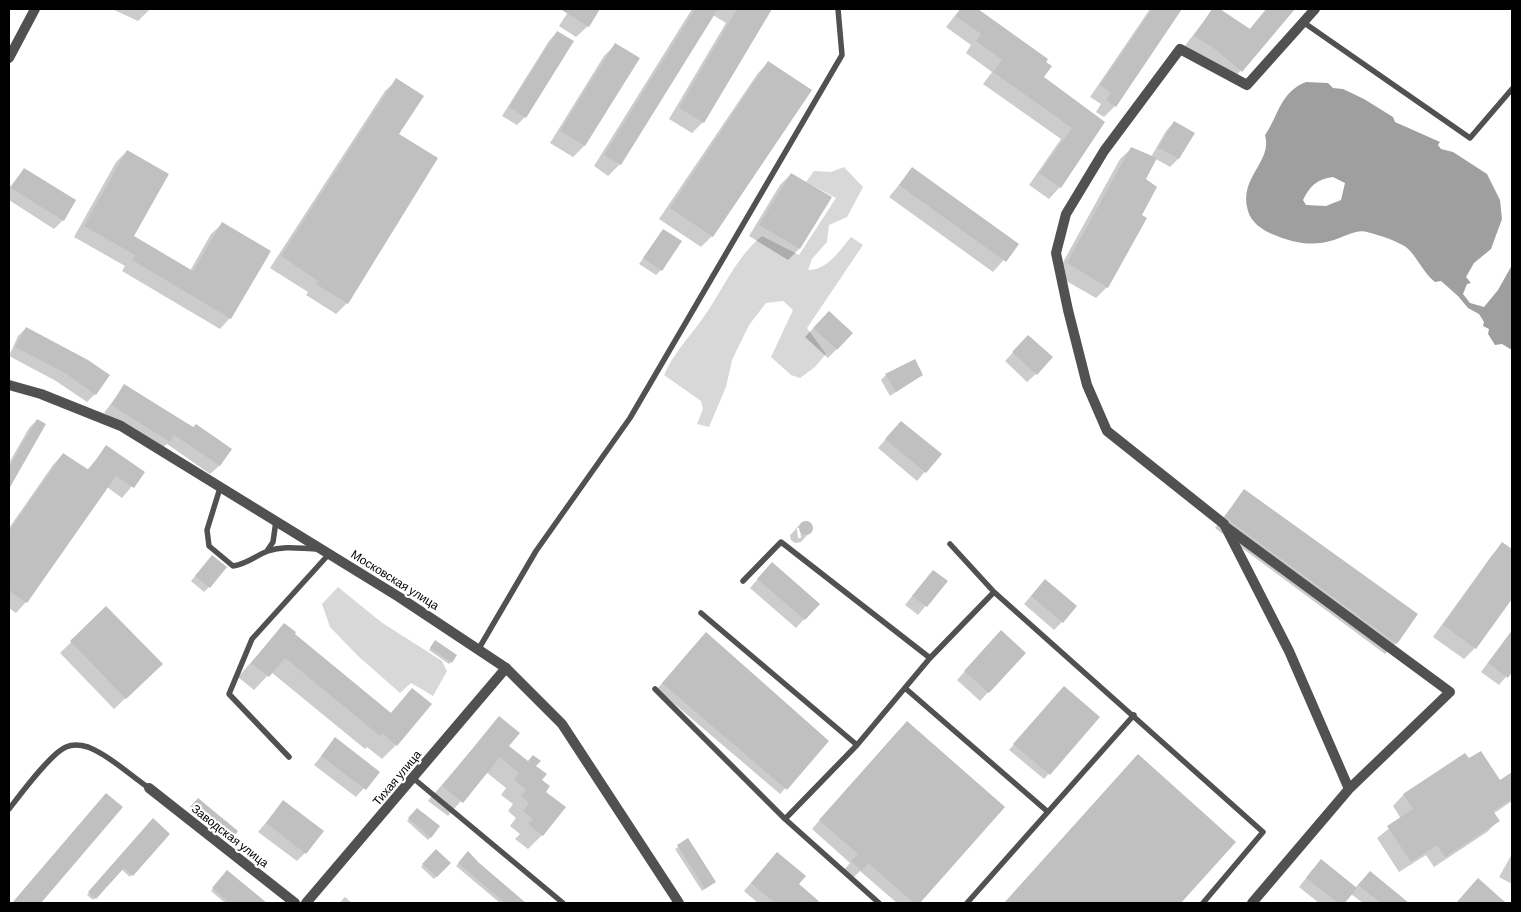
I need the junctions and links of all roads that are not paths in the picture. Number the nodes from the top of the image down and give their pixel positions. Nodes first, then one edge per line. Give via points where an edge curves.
1 (35, 9) edge
2 (838, 9) edge
3 (1315, 9) edge
4 (1303, 22) junction
5 (9, 58) edge
6 (1512, 89) edge
7 (9, 385) edge
8 (220, 488) junction
9 (276, 522) junction
10 (1224, 524) junction
11 (950, 544) dead end
12 (267, 551) junction
13 (325, 551) junction
14 (743, 581) dead end
15 (994, 592) junction
16 (701, 613) dead end
17 (478, 650) junction
18 (930, 658) junction
19 (506, 668) junction
20 (905, 688) junction
21 (655, 689) dead end
22 (1134, 715) junction
23 (856, 745) junction
24 (289, 757) dead end
25 (413, 778) junction
26 (149, 788) joint
27 (1348, 789) junction
28 (9, 809) edge
29 (1048, 812) junction
30 (785, 819) junction
31 (295, 903) edge
32 (306, 903) edge
33 (563, 903) edge
34 (679, 903) edge
35 (879, 903) edge
36 (967, 903) edge
37 (1203, 903) edge
38 (1252, 903) edge

1 - 5 street
2 - 17 lane via 842,55 630,418 536,551
3 - 4 street
4 - 6 lane via 1470,138
4 - 10 street via 1247,85 1180,49 1104,151 1066,214 1056,253 1087,385 1107,431
7 - 8 street, Московская улица via 41,394 121,426
8 - 9 street, Московская улица
8 - 12 lane via 207,530 209,546 233,566 247,563
9 - 12 lane via 273,542
9 - 13 street, Московская улица
10 - 27 street via 1289,651
10 - 27 street via 1450,692
11 - 15 lane
12 - 13 lane via 288,546
13 - 17 street, Московская улица
13 - 24 lane via 252,639 229,694
14 - 18 lane via 781,542
15 - 18 lane
15 - 22 lane
16 - 23 lane
17 - 19 street, Московская улица
18 - 20 lane
19 - 25 street, Тихая улица
19 - 34 street, Московская улица via 562,724
20 - 23 lane
20 - 29 lane
21 - 30 lane
22 - 29 lane
22 - 37 lane via 1263,832
23 - 30 lane
25 - 32 street, Тихая улица
25 - 33 lane
26 - 28 lane via 97,752 76,745 64,748 50,761
26 - 31 street, Заводская улица
27 - 38 street
29 - 36 lane
30 - 35 lane

